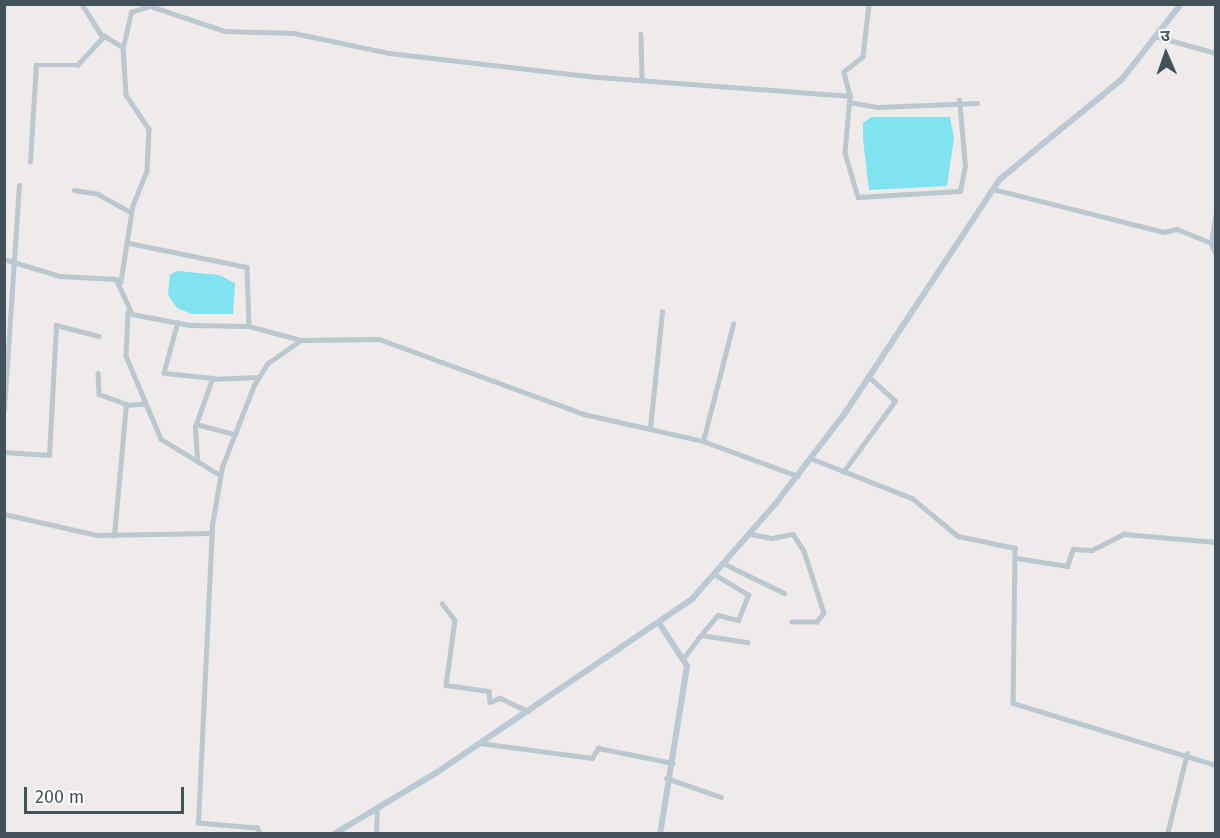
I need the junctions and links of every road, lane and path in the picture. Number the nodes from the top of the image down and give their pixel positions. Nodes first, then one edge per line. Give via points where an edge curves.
1 (82, 4) edge
2 (869, 4) edge
3 (1181, 4) edge
4 (150, 5) edge
5 (641, 34) dead end
6 (104, 36) junction
7 (1155, 36) junction
8 (123, 47) junction
9 (1215, 53) edge
10 (642, 78) junction
11 (849, 99) junction
12 (959, 100) junction
13 (977, 103) dead end
14 (30, 162) dead end
15 (19, 186) dead end
16 (993, 189) junction
17 (75, 190) dead end
18 (132, 212) junction
19 (1215, 212) edge
20 (129, 243) junction
21 (1211, 243) junction
22 (1215, 254) edge
23 (4, 259) edge
24 (15, 261) junction
25 (121, 282) junction
26 (128, 312) junction
27 (662, 312) dead end
28 (178, 322) junction
29 (734, 324) dead end
30 (249, 326) junction
31 (99, 336) dead end
32 (301, 339) junction
33 (98, 373) dead end
34 (258, 377) junction
35 (868, 377) junction
36 (213, 378) junction
37 (126, 404) junction
38 (142, 404) junction
39 (4, 410) edge
40 (196, 423) junction
41 (650, 428) junction
42 (233, 434) junction
43 (703, 441) junction
44 (4, 452) edge
45 (197, 458) junction
46 (810, 458) junction
47 (843, 472) junction
48 (220, 475) junction
49 (798, 476) junction
50 (4, 514) edge
51 (212, 533) junction
52 (751, 534) junction
53 (114, 536) junction
54 (1215, 542) edge
55 (1017, 558) junction
56 (725, 564) junction
57 (715, 575) junction
58 (784, 593) dead end
59 (442, 603) dead end
60 (792, 622) dead end
61 (659, 623) junction
62 (701, 635) junction
63 (747, 642) dead end
64 (685, 656) junction
65 (528, 711) junction
66 (480, 743) junction
67 (1187, 753) junction
68 (673, 763) junction
69 (1215, 765) edge
70 (666, 778) junction
71 (721, 797) dead end
72 (377, 808) junction
73 (199, 825) junction
74 (199, 834) edge
75 (260, 834) edge
76 (334, 834) edge
77 (376, 834) edge
78 (660, 834) edge
79 (1167, 834) edge

1 - 6 street
2 - 11 street via 863,57 844,72
3 - 7 street
4 - 8 street via 131,12
4 - 10 street via 225,31 294,33 389,53
5 - 10 street
6 - 8 street
6 - 14 street via 76,65 36,65
7 - 9 street
7 - 16 street via 1122,79 1036,145
8 - 18 street via 126,95 146,120 149,136 145,178
10 - 11 street
11 - 12 street via 878,106
11 - 12 street via 845,153 862,199 960,191 965,166
12 - 13 street
15 - 24 street
16 - 21 street via 1164,232 1177,229
16 - 35 street
17 - 18 street via 98,194
18 - 20 street
19 - 21 street
20 - 25 street
20 - 30 street via 247,267
21 - 22 street
23 - 24 street
24 - 25 street via 60,276
24 - 39 street
25 - 26 street
26 - 28 street
26 - 38 street via 126,356
27 - 41 street
28 - 30 street
28 - 36 street via 164,373
29 - 43 street
30 - 32 street
31 - 44 street via 56,325 49,455
32 - 34 street
32 - 41 street via 372,337 584,414
33 - 37 street via 99,394
34 - 36 street
34 - 42 street
35 - 46 street
35 - 47 street via 895,401
36 - 40 street
37 - 38 street
37 - 53 street
38 - 45 street via 161,439
40 - 42 street
40 - 45 street
41 - 43 street
42 - 48 street
43 - 49 street
45 - 48 street
46 - 47 street
46 - 49 street
47 - 55 street via 912,498 958,536 1010,544
48 - 51 street
49 - 52 street
50 - 53 street
51 - 53 street
51 - 73 street
52 - 56 street
52 - 60 street via 772,538 793,534 804,550 824,613 817,622
54 - 55 street via 1124,534 1092,550 1073,548 1067,566
55 - 67 street via 1013,703
56 - 57 street
56 - 58 street
57 - 61 street
57 - 62 street via 743,589 747,597 738,620 718,615
59 - 65 street via 455,620 446,685 486,690 490,702 500,698
61 - 64 street
61 - 65 street
62 - 63 street
62 - 64 street
64 - 68 street via 687,673
65 - 66 street
66 - 68 street via 592,758 598,748
66 - 72 street
67 - 69 street
67 - 79 street
68 - 70 street
70 - 71 street
70 - 78 street
72 - 76 street
72 - 77 street
73 - 74 street
73 - 75 street via 257,828

